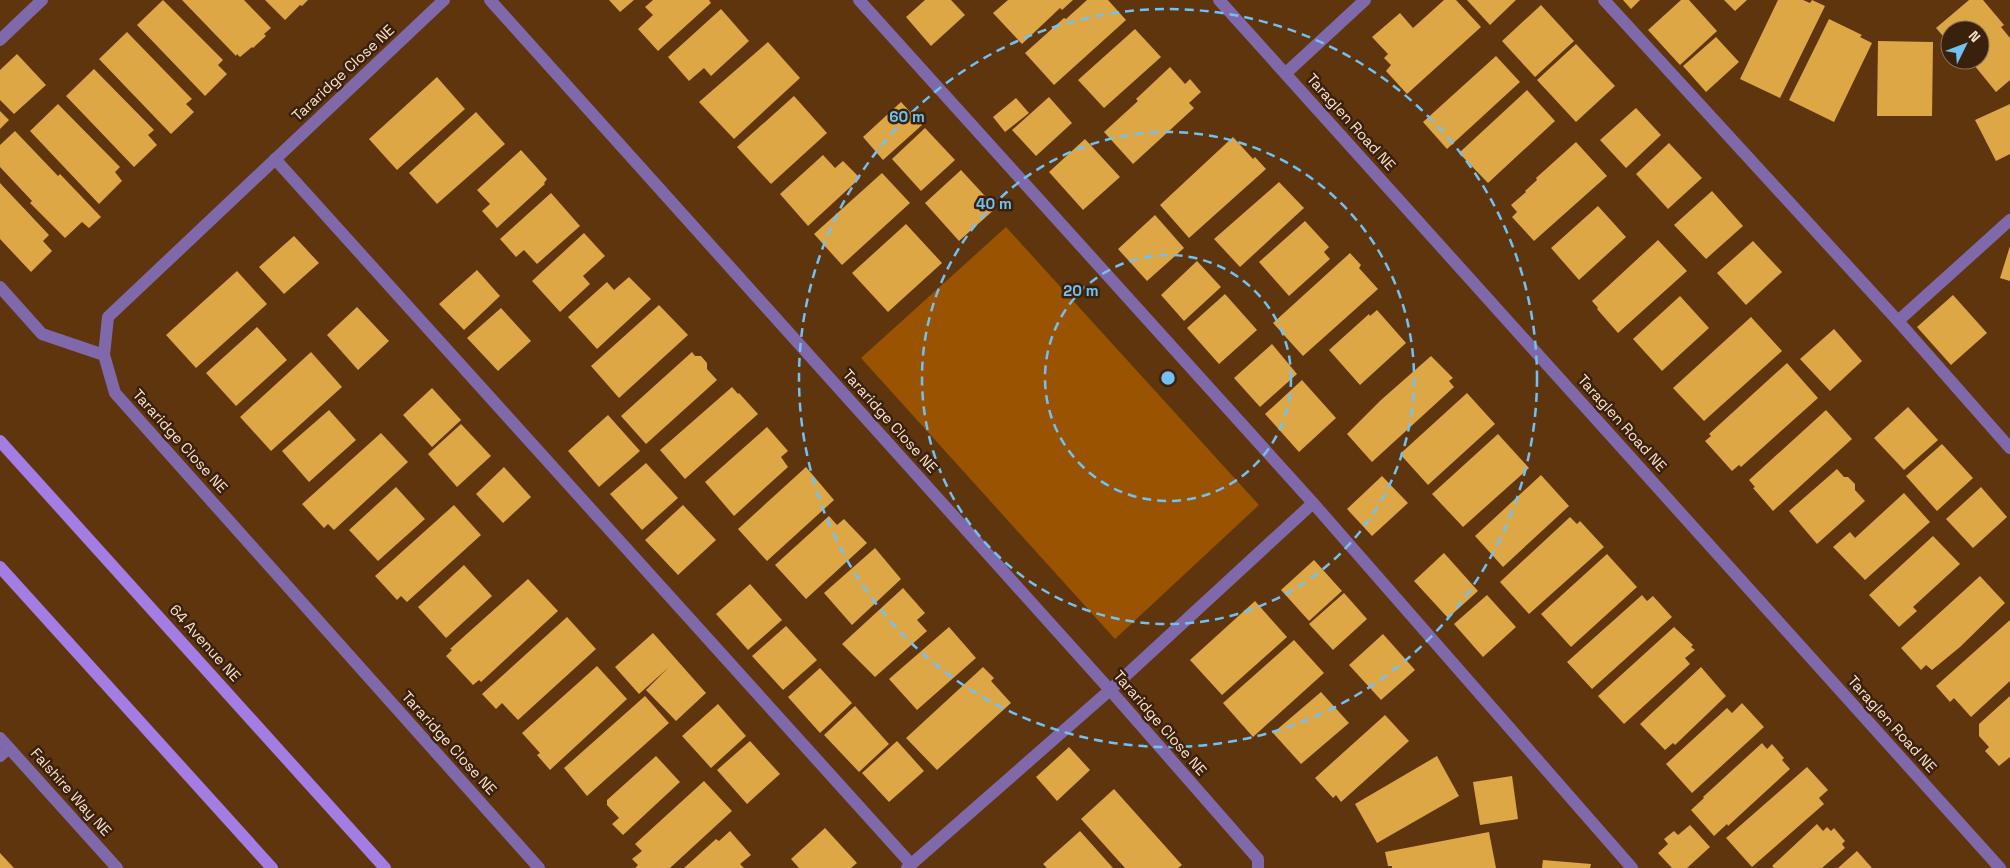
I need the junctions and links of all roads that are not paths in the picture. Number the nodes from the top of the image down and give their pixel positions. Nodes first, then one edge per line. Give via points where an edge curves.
1 (42, 0) edge
2 (444, 0) edge
3 (490, 0) edge
4 (859, 0) edge
5 (1219, 0) edge
6 (1365, 0) edge
7 (1604, 0) edge
8 (0, 40) edge
9 (1286, 73) junction
10 (275, 159) junction
11 (2010, 220) edge
12 (0, 287) edge
13 (1898, 321) junction
14 (104, 355) junction
15 (0, 441) edge
16 (2010, 448) edge
17 (1313, 503) junction
18 (0, 567) edge
19 (1110, 690) junction
20 (0, 738) edge
21 (5, 752) edge
22 (909, 866) edge
23 (117, 868) edge
24 (272, 868) edge
25 (385, 868) edge
26 (539, 868) edge
27 (1258, 868) edge
28 (1632, 868) edge
29 (2000, 868) edge

1 - 8 street
2 - 10 street, Tararidge Close NE
3 - 19 street, Tararidge Close NE
4 - 17 street
5 - 9 street, Taraglen Road NE
6 - 9 street
7 - 13 street
9 - 29 street, Taraglen Road NE
10 - 14 street, Tararidge Close NE via 108,317
10 - 22 street
11 - 13 street
12 - 14 street via 42,334
13 - 16 street
14 - 26 street, Tararidge Close NE via 115,393
15 - 25 main road, 64 Avenue NE
17 - 19 street
17 - 28 street
18 - 24 main road
19 - 22 street
19 - 27 street, Tararidge Close NE via 1258,859
20 - 21 street, Falshire Way NE
21 - 23 street, Falshire Way NE

